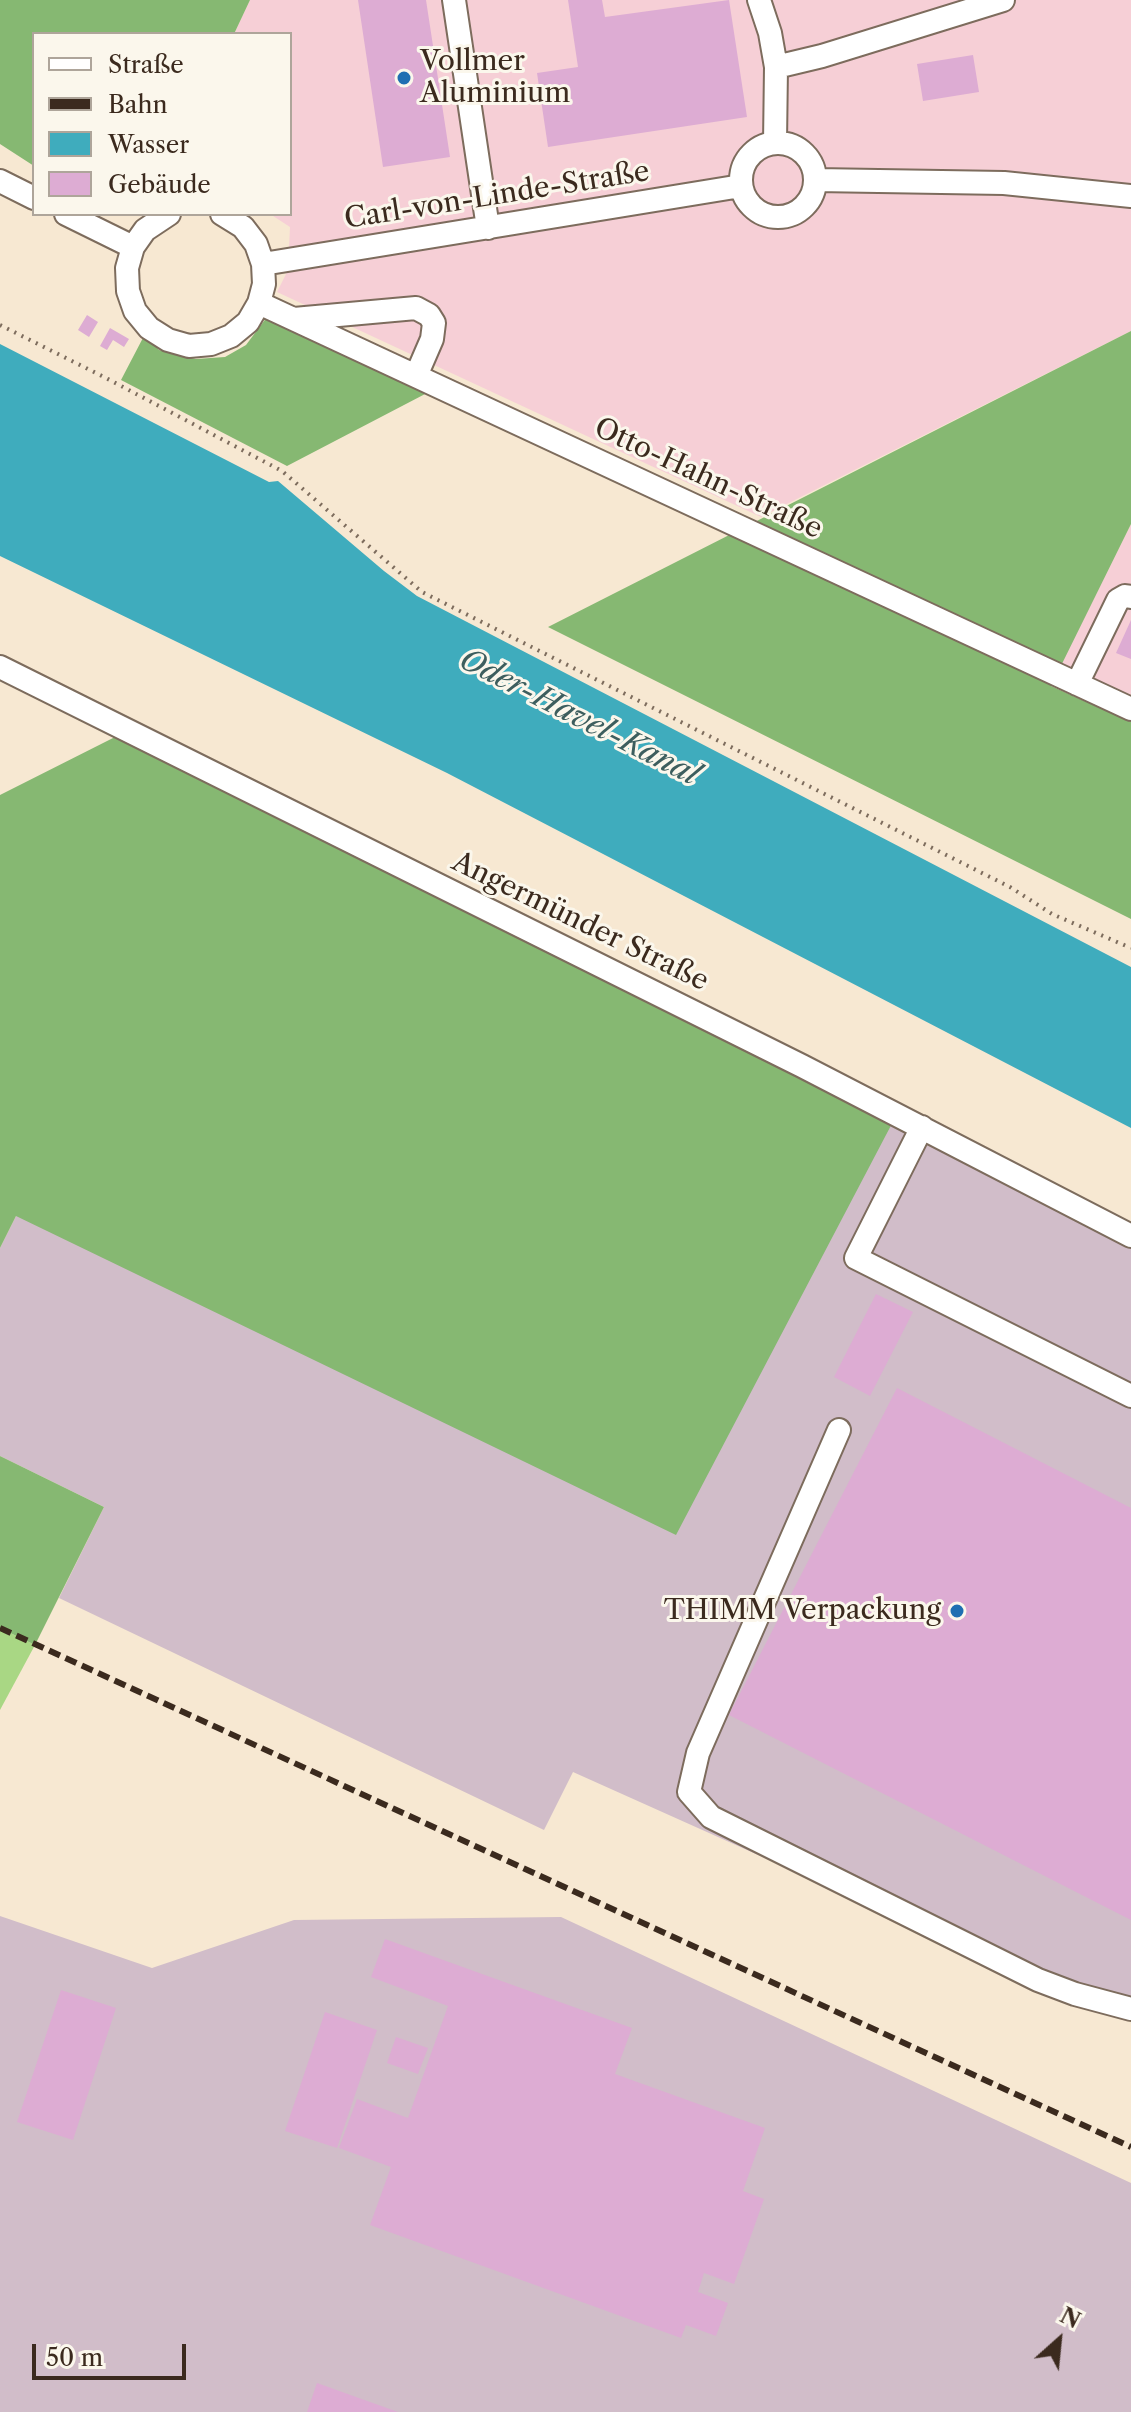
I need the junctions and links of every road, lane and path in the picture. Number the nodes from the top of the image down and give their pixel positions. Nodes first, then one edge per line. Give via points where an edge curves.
1 (454, 0) edge
2 (759, 0) edge
3 (775, 0) edge
4 (1003, 0) edge
5 (770, 33) junction
6 (776, 67) junction
7 (775, 143) junction
8 (816, 180) junction
9 (0, 181) edge
10 (741, 186) junction
11 (1131, 196) edge
12 (32, 197) edge
13 (70, 216) edge
14 (166, 216) edge
15 (225, 216) edge
16 (488, 228) junction
17 (133, 247) junction
18 (263, 264) junction
19 (259, 303) junction
20 (293, 319) junction
21 (0, 325) edge
22 (416, 376) junction
23 (1131, 597) edge
24 (0, 667) edge
25 (1077, 684) junction
26 (1131, 709) edge
27 (1131, 948) edge
28 (922, 1127) junction
29 (1131, 1236) edge
30 (1131, 1396) edge
31 (839, 1430) dead end
32 (1131, 2009) edge

1 - 16 street
2 - 5 street
3 - 5 street
4 - 6 street
5 - 6 street
6 - 7 street
7 - 8 street via 804,154
7 - 10 street via 750,155
8 - 10 street via 809,202 782,218 753,209
8 - 11 street via 1004,183
9 - 12 street
10 - 16 street, Carl-von-Linde-Straße
13 - 17 street
14 - 17 street via 145,230
15 - 18 street via 243,227
16 - 18 street, Carl-von-Linde-Straße
17 - 19 street via 127,268 135,311 168,340 189,346 231,336
18 - 19 street
19 - 20 street, Otto-Hahn-Straße
20 - 22 street, Otto-Hahn-Straße
20 - 22 street via 416,308 434,323
21 - 27 path via 282,471 422,592 1010,887 1052,914
22 - 25 street, Otto-Hahn-Straße
23 - 25 street via 1118,600
24 - 28 street, Angermünder Straße
25 - 26 street, Otto-Hahn-Straße
28 - 29 street, Angermünder Straße
28 - 30 street via 856,1258
31 - 32 street via 698,1753 689,1792 711,1817 1038,1980

